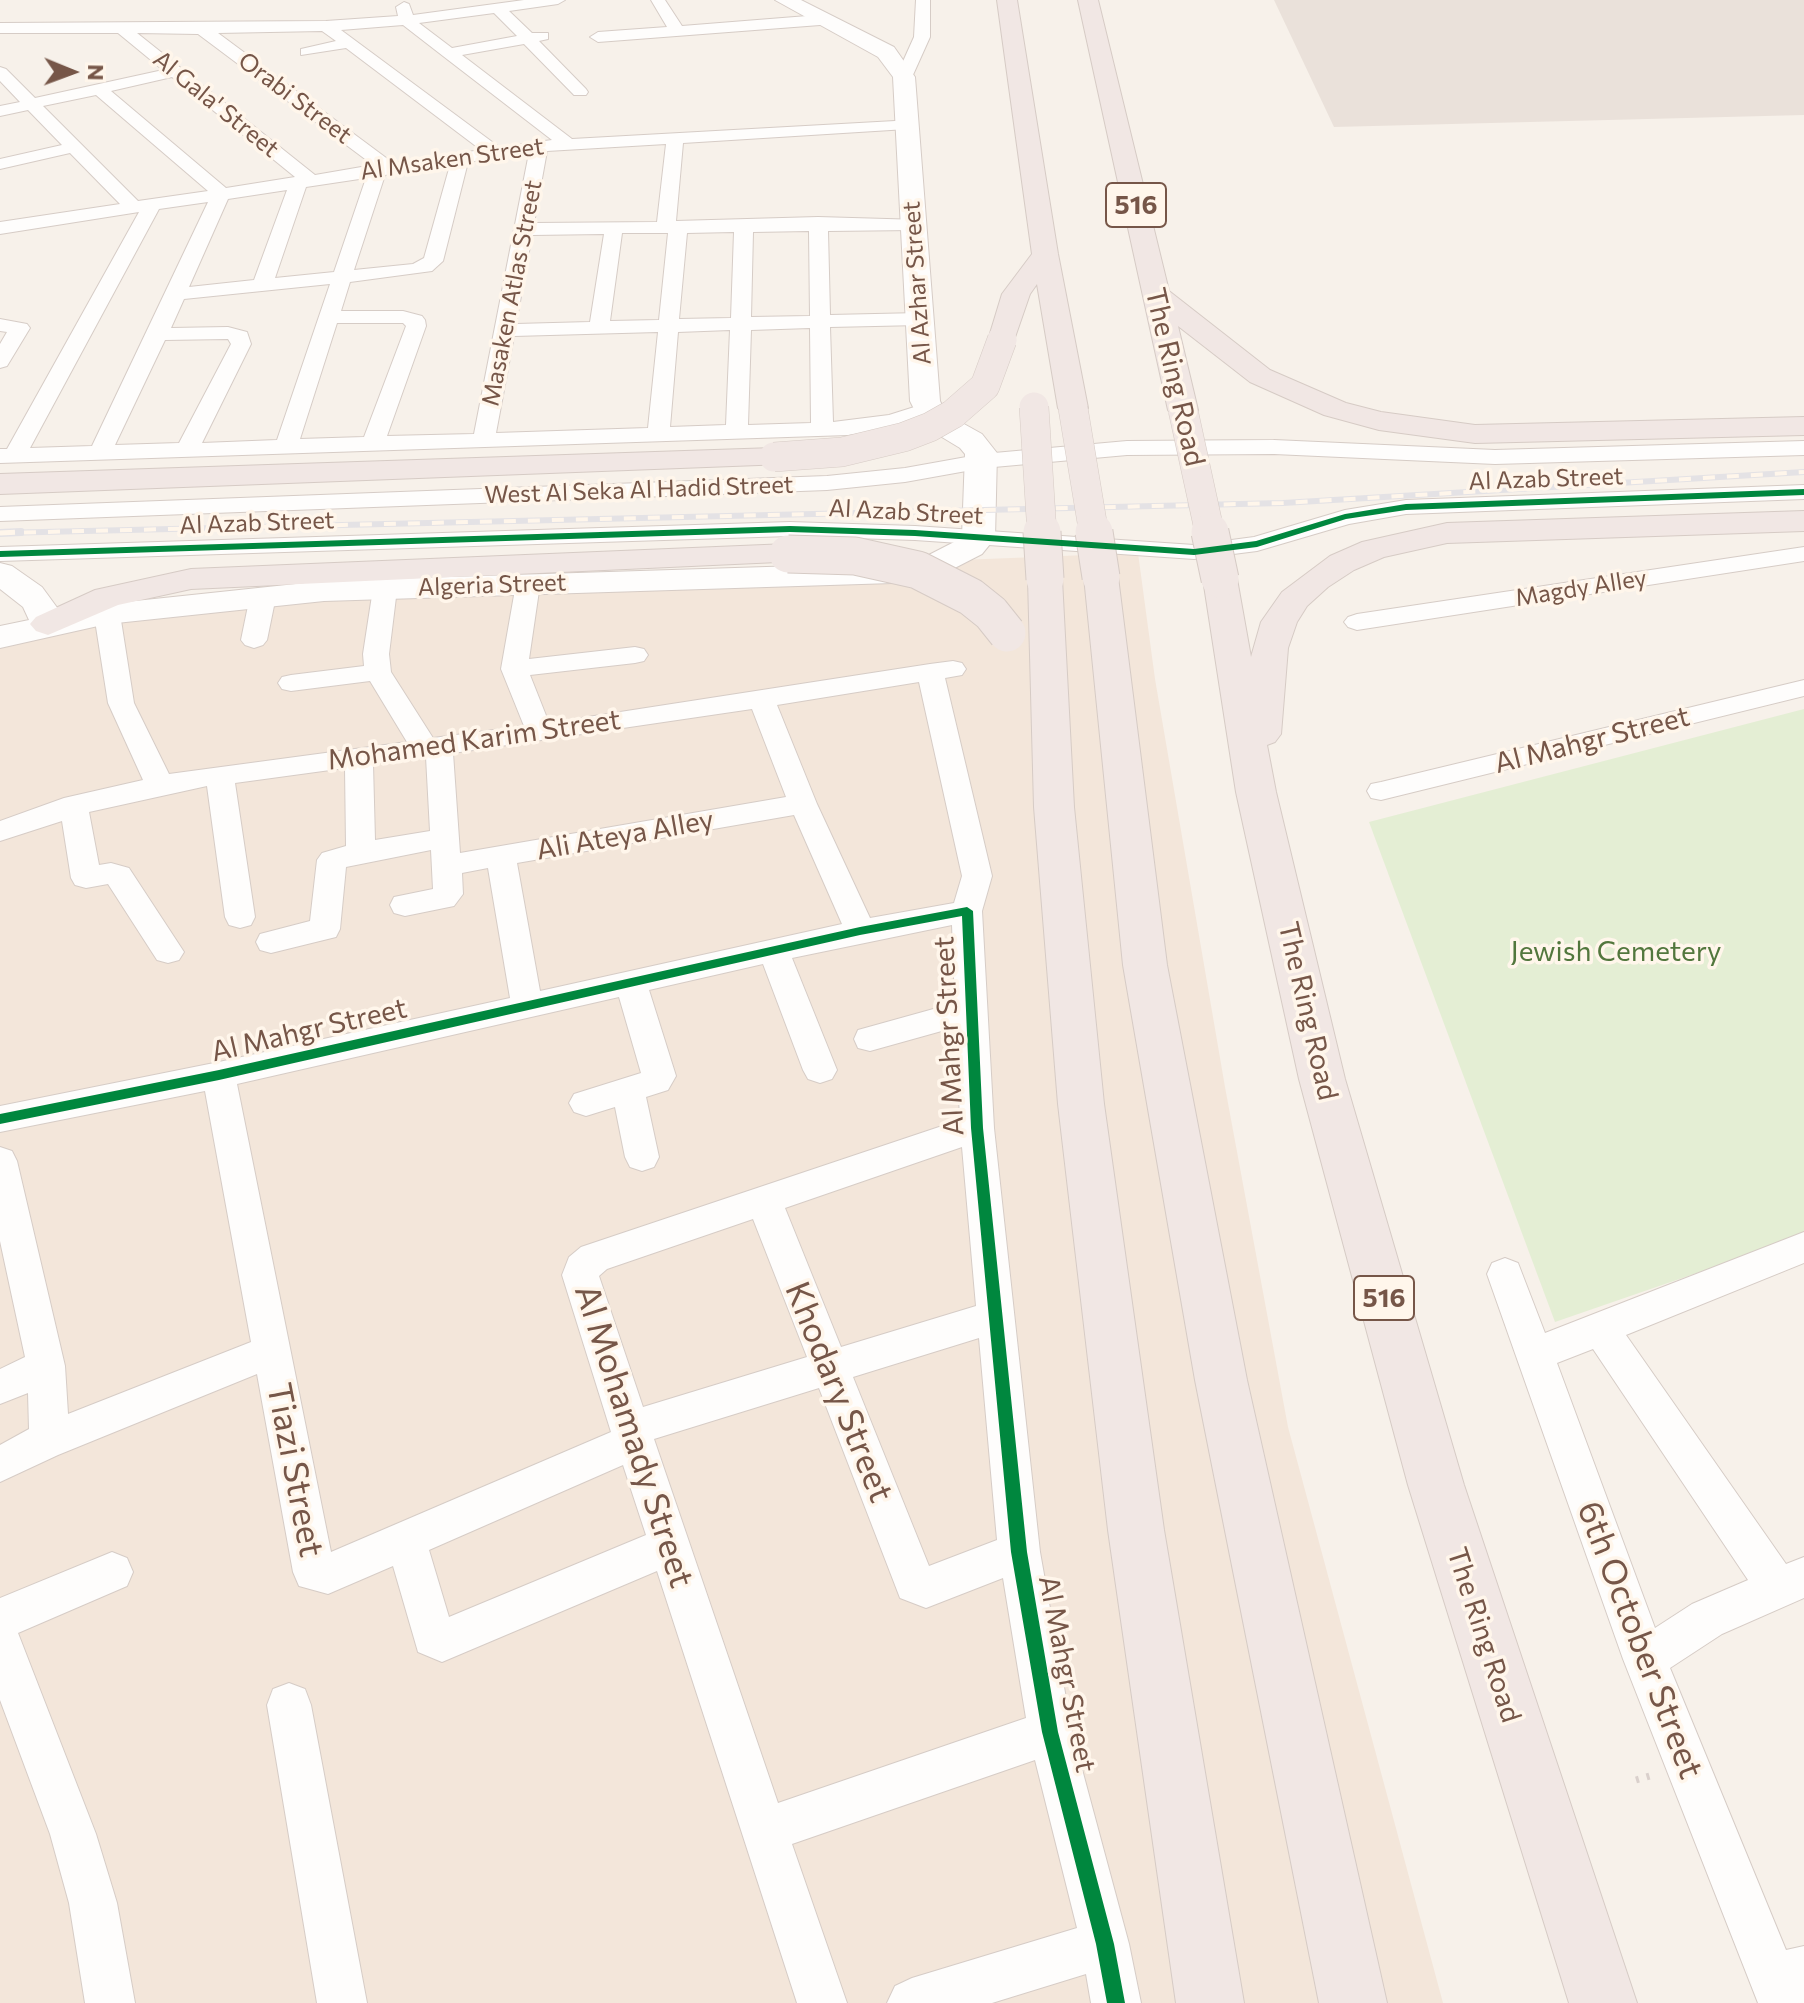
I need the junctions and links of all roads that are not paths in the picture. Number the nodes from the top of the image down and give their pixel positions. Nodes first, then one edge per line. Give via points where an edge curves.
1 (403, 0) edge
2 (558, 0) edge
3 (658, 0) edge
4 (785, 0) edge
5 (923, 0) edge
6 (1007, 0) edge
7 (1088, 0) edge
8 (507, 5) edge
9 (114, 9) dead end
10 (406, 20) junction
11 (820, 20) junction
12 (326, 26) junction
13 (0, 28) edge
14 (99, 28) junction
15 (122, 29) junction
16 (202, 29) junction
17 (677, 31) junction
18 (554, 34) dead end
19 (598, 37) dead end
20 (527, 39) junction
21 (349, 43) junction
22 (307, 52) dead end
23 (449, 53) junction
24 (174, 72) junction
25 (904, 77) junction
26 (98, 82) junction
27 (12, 87) edge
28 (580, 92) dead end
29 (0, 111) edge
30 (907, 124) junction
31 (675, 140) junction
32 (568, 144) junction
33 (539, 146) junction
34 (74, 147) junction
35 (495, 152) junction
36 (461, 157) junction
37 (0, 164) edge
38 (384, 169) junction
39 (304, 181) junction
40 (221, 193) junction
41 (143, 206) junction
42 (818, 223) junction
43 (914, 224) junction
44 (744, 225) junction
45 (672, 226) junction
46 (614, 227) junction
47 (0, 228) edge
48 (525, 229) junction
49 (1045, 254) junction
50 (343, 276) junction
51 (263, 283) junction
52 (177, 294) junction
53 (1156, 294) junction
54 (328, 317) junction
55 (920, 319) junction
56 (819, 321) junction
57 (740, 323) junction
58 (0, 325) edge
59 (668, 325) junction
60 (599, 327) junction
61 (505, 330) junction
62 (158, 334) junction
63 (0, 362) edge
64 (1067, 363) junction
65 (927, 410) junction
66 (1804, 426) edge
67 (822, 429) junction
68 (737, 432) junction
69 (658, 435) junction
70 (484, 440) junction
71 (373, 444) junction
72 (286, 447) junction
73 (1804, 448) edge
74 (187, 450) junction
75 (100, 453) junction
76 (7, 455) edge
77 (983, 461) junction
78 (0, 484) edge
79 (1804, 492) edge
80 (0, 514) edge
81 (1804, 521) edge
82 (978, 538) junction
83 (0, 554) edge
84 (1804, 554) edge
85 (0, 573) edge
86 (528, 584) junction
87 (385, 589) junction
88 (263, 596) junction
89 (107, 614) junction
90 (1357, 622) dead end
91 (48, 624) junction
92 (0, 637) edge
93 (254, 640) dead end
94 (635, 655) dead end
95 (514, 669) junction
96 (378, 672) junction
97 (291, 683) dead end
98 (1804, 688) edge
99 (761, 697) junction
100 (1051, 699) junction
101 (540, 733) junction
102 (432, 747) junction
103 (359, 757) junction
104 (220, 775) junction
105 (159, 784) junction
106 (1381, 791) dead end
107 (1256, 792) junction
108 (803, 804) junction
109 (74, 805) junction
110 (0, 831) edge
111 (445, 852) junction
112 (361, 853) junction
113 (501, 856) junction
114 (405, 905) dead end
115 (967, 911) junction
116 (240, 917) dead end
117 (860, 931) junction
118 (271, 942) dead end
119 (773, 950) junction
120 (168, 952) dead end
121 (631, 982) junction
122 (527, 1005) junction
123 (971, 1011) junction
124 (870, 1039) dead end
125 (820, 1070) dead end
126 (219, 1075) junction
127 (628, 1090) junction
128 (586, 1103) dead end
129 (0, 1119) edge
130 (977, 1128) junction
131 (642, 1157) dead end
132 (0, 1161) edge
133 (764, 1200) junction
134 (5, 1214) edge
135 (1804, 1247) edge
136 (1505, 1274) dead end
137 (996, 1316) junction
138 (1600, 1328) junction
139 (271, 1351) junction
140 (1534, 1355) junction
141 (46, 1366) junction
142 (827, 1368) junction
143 (0, 1387) edge
144 (631, 1435) junction
145 (44, 1442) junction
146 (0, 1464) edge
147 (406, 1540) junction
148 (668, 1546) junction
149 (1019, 1552) junction
150 (112, 1572) dead end
151 (1791, 1582) edge
152 (0, 1619) edge
153 (0, 1642) edge
154 (1645, 1659) junction
155 (289, 1705) dead end
156 (1050, 1732) junction
157 (765, 1831) junction
158 (1105, 1944) junction
159 (1786, 1984) edge
160 (110, 2003) edge
161 (342, 2003) edge
162 (822, 2003) edge
163 (912, 2003) edge
164 (1116, 2003) edge
165 (1210, 2003) edge
166 (1353, 2003) edge
167 (1603, 2003) edge

1 - 10 street
2 - 8 street
3 - 17 street
4 - 11 street
5 - 25 street, Al Azhar Street via 922,37
6 - 49 highway
7 - 53 highway, The Ring Road / 516
8 - 10 street
8 - 20 street
9 - 14 street
10 - 12 street
10 - 23 street
11 - 17 street
11 - 25 street via 886,52
12 - 16 street
12 - 21 street
13 - 14 street
14 - 15 street
15 - 16 street
15 - 24 street, Al Gala' Street
16 - 38 street, Orabi Street
17 - 19 street
18 - 20 street
20 - 23 street
20 - 28 street
21 - 22 street
21 - 35 street
23 - 32 street
24 - 26 street
24 - 39 street, Al Gala' Street
25 - 30 street, Al Azhar Street
26 - 27 street
26 - 40 street
27 - 29 street
27 - 34 street
30 - 31 street, Al Msaken Street
30 - 43 street, Al Azhar Street
31 - 32 street, Al Msaken Street
31 - 45 street
32 - 33 street, Al Msaken Street
33 - 35 street, Al Msaken Street
33 - 48 street, Masaken Atlas Street
34 - 37 street
34 - 41 street
35 - 36 street, Al Msaken Street
36 - 38 street, Al Msaken Street
36 - 50 street via 433,261 415,270
38 - 39 street, Al Msaken Street
38 - 50 street
39 - 40 street, Al Msaken Street
39 - 51 street
40 - 41 street, Al Msaken Street
40 - 52 street
41 - 47 street, Al Msaken Street
41 - 76 street
42 - 43 street
42 - 44 street
42 - 56 street
43 - 55 street, Al Azhar Street
44 - 45 street
44 - 57 street
45 - 46 street
45 - 59 street
46 - 48 street
46 - 60 street
48 - 61 street, Masaken Atlas Street
49 - 64 highway
49 - 78 highway, bridge via 1016,294 985,386 953,414 904,437 842,452
50 - 51 street
50 - 54 street
51 - 52 street
52 - 62 street
53 - 66 highway via 1260,376 1294,394 1379,421 1491,434
53 - 107 highway, The Ring Road / 516, bridge via 1220,579
54 - 71 street via 415,320
54 - 72 street
55 - 56 street
55 - 65 street, Al Azhar Street
56 - 57 street
56 - 67 street
57 - 59 street
57 - 68 street
58 - 63 street via 20,328
59 - 60 street
59 - 69 street
60 - 61 street
61 - 70 street, Masaken Atlas Street
62 - 74 street via 240,336 241,344
62 - 75 street
64 - 100 highway, bridge via 1043,383 1034,407
64 - 166 highway, bridge via 1101,577 1145,965 1221,1380
65 - 67 street, West Al Seka Al Hadid Street via 873,425
65 - 77 street via 941,425 971,441
67 - 68 street, West Al Seka Al Hadid Street
68 - 69 street, West Al Seka Al Hadid Street
69 - 70 street, West Al Seka Al Hadid Street
70 - 71 street, West Al Seka Al Hadid Street
71 - 72 street, West Al Seka Al Hadid Street
72 - 74 street, West Al Seka Al Hadid Street
73 - 77 street, West Al Seka Al Hadid Street via 1482,457 1200,446
74 - 75 street, West Al Seka Al Hadid Street
75 - 76 street, West Al Seka Al Hadid Street
77 - 80 street, West Al Seka Al Hadid Street via 827,483
77 - 82 street
79 - 82 street, Al Azab Street via 1406,507 1345,517 1216,551
81 - 107 highway via 1447,533 1409,539 1342,563 1294,599 1279,622 1270,648
82 - 83 street, Al Azab Street via 727,529
82 - 86 street, Algeria Street via 945,562 912,571
84 - 90 street, Magdy Alley
85 - 91 street via 39,603
86 - 87 street, Algeria Street
86 - 95 street
87 - 88 street, Algeria Street
87 - 96 street
88 - 89 street, Algeria Street
88 - 93 street
89 - 91 street, Algeria Street
89 - 105 street via 121,703
91 - 92 street, Algeria Street
91 - 100 highway, bridge via 107,597 191,579 822,554 888,562 946,582 991,613
94 - 95 street
95 - 101 street
96 - 97 street
96 - 102 street
98 - 106 street, Al Mahgr Street
99 - 101 street, Mohamed Karim Street
99 - 108 street
99 - 115 street, Mohamed Karim Street via 941,670 977,876
100 - 165 highway via 1064,943 1090,1178 1139,1545
101 - 102 street, Mohamed Karim Street
102 - 103 street, Mohamed Karim Street
102 - 111 street
103 - 104 street, Mohamed Karim Street
103 - 112 street
104 - 105 street, Mohamed Karim Street
104 - 116 street
105 - 109 street, Mohamed Karim Street
107 - 167 highway, The Ring Road / 516 via 1322,1079 1436,1485
108 - 113 street, Ali Ateya Alley
108 - 117 street
109 - 110 street, Mohamed Karim Street
109 - 120 street via 86,878 118,875
111 - 112 street, Ali Ateya Alley
111 - 113 street, Ali Ateya Alley
111 - 114 street via 448,896
112 - 118 street, Ali Ateya Alley via 332,860 325,929
113 - 122 street
115 - 117 street, Al Mahgr Street
115 - 123 street, Al Mahgr Street
117 - 119 street, Al Mahgr Street
119 - 121 street, Al Mahgr Street
119 - 125 street
121 - 122 street, Al Mahgr Street
121 - 127 street via 659,1076
122 - 126 street, Al Mahgr Street
123 - 124 street
123 - 130 street, Al Mahgr Street
126 - 129 street, Al Mahgr Street
126 - 139 street, Tiazi Street
127 - 128 street
127 - 131 street
130 - 133 street, Al Mohamady Street
130 - 137 street, Al Mahgr Street
132 - 134 street
133 - 142 street, Khodary Street
133 - 144 street, Al Mohamady Street via 594,1258 582,1268 581,1282
134 - 141 street
135 - 138 street
136 - 140 street, 6th October Street
137 - 142 street, Tiazi Street
137 - 149 street, Al Mahgr Street
138 - 140 street
138 - 151 street
139 - 145 street
139 - 147 street, Tiazi Street via 314,1572 328,1574
140 - 154 street, 6th October Street
141 - 143 street
141 - 145 street via 49,1429
142 - 144 street, Tiazi Street
142 - 149 street, Khodary Street via 915,1584 926,1588
144 - 147 street, Tiazi Street
144 - 148 street, Al Mohamady Street
145 - 146 street
147 - 148 street via 433,1637 442,1641
148 - 157 street, Al Mohamady Street
149 - 156 street, Al Mahgr Street
150 - 152 street
151 - 154 street via 1707,1619
153 - 160 street via 73,1834 93,1903
154 - 159 street, 6th October Street
155 - 161 street
156 - 157 street
156 - 158 street, Al Mahgr Street
157 - 162 street, Al Mohamady Street
158 - 163 street
158 - 164 street, Al Mahgr Street

